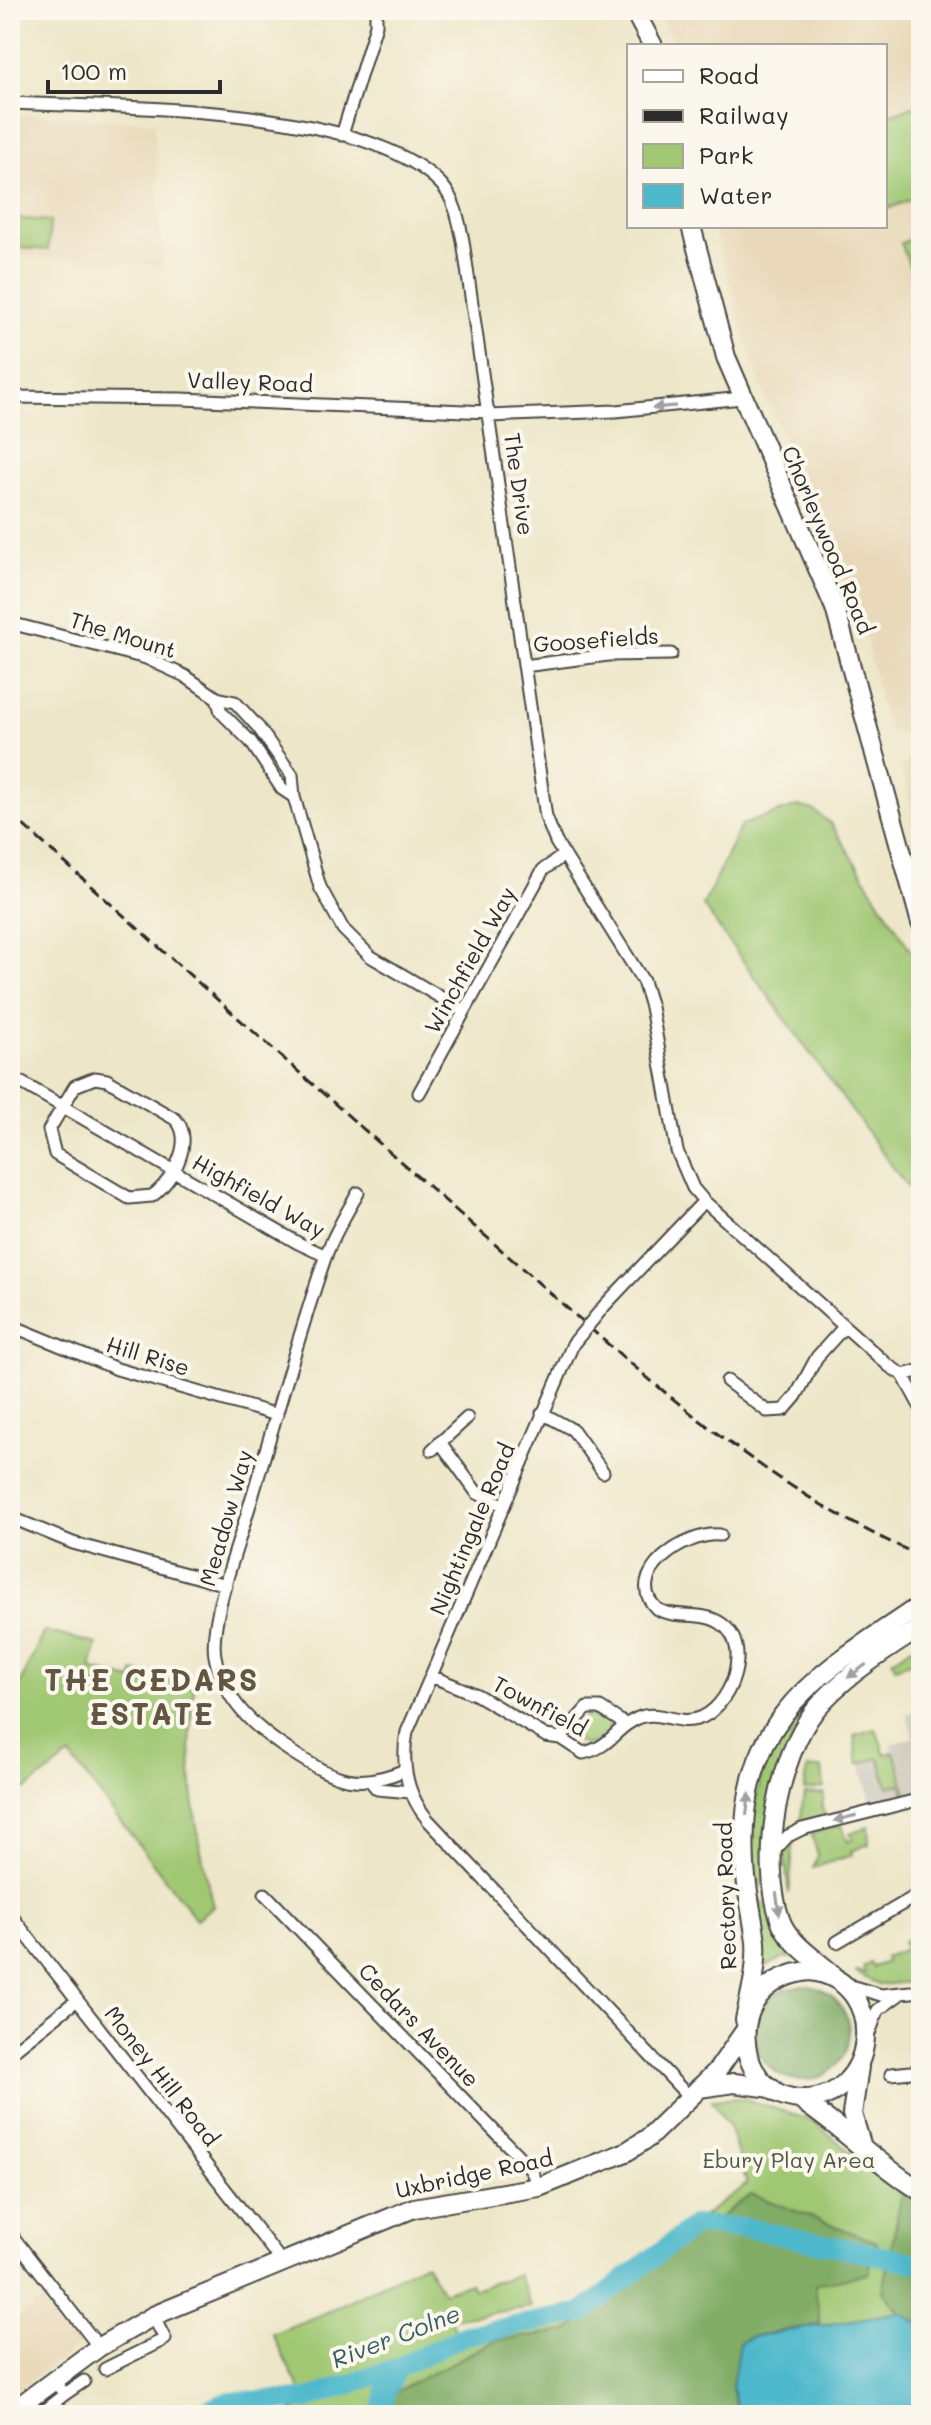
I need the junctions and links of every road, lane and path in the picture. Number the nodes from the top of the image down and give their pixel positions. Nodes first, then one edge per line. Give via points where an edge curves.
1 (376, 10) edge
2 (634, 10) edge
3 (652, 44) edge
4 (10, 103) edge
5 (342, 135) junction
6 (691, 228) edge
7 (10, 397) edge
8 (742, 398) junction
9 (489, 414) junction
10 (10, 623) edge
11 (671, 654) dead end
12 (524, 666) junction
13 (564, 855) junction
14 (921, 923) edge
15 (464, 1011) junction
16 (10, 1076) edge
17 (419, 1093) dead end
18 (62, 1106) junction
19 (172, 1171) junction
20 (358, 1193) dead end
21 (704, 1201) junction
22 (326, 1256) junction
23 (10, 1325) edge
24 (844, 1327) junction
25 (921, 1370) edge
26 (903, 1375) junction
27 (727, 1381) dead end
28 (921, 1408) edge
29 (542, 1413) junction
30 (277, 1415) junction
31 (467, 1418) dead end
32 (603, 1472) dead end
33 (503, 1505) junction
34 (10, 1517) edge
35 (720, 1535) dead end
36 (226, 1585) junction
37 (921, 1605) edge
38 (921, 1627) edge
39 (431, 1676) junction
40 (625, 1724) junction
41 (560, 1738) junction
42 (405, 1770) junction
43 (372, 1783) junction
44 (411, 1792) junction
45 (921, 1799) edge
46 (773, 1852) junction
47 (921, 1893) edge
48 (265, 1894) dead end
49 (10, 1914) edge
50 (837, 1942) dead end
51 (840, 1980) junction
52 (921, 1991) edge
53 (900, 1994) junction
54 (77, 2000) junction
55 (745, 2026) junction
56 (864, 2045) junction
57 (10, 2053) edge
58 (859, 2064) junction
59 (921, 2071) edge
60 (891, 2074) dead end
61 (772, 2088) junction
62 (694, 2093) junction
63 (799, 2099) junction
64 (863, 2150) junction
65 (539, 2187) junction
66 (921, 2191) edge
67 (10, 2233) edge
68 (282, 2262) junction
69 (153, 2316) junction
70 (99, 2347) junction
71 (105, 2369) dead end
72 (84, 2381) dead end
73 (59, 2387) junction
74 (16, 2408) edge
75 (38, 2415) edge

1 - 5 street
2 - 3 main road
4 - 5 street, The Drive via 249,118
5 - 9 street, The Drive via 391,150 422,168 447,192 463,241
6 - 8 main road, Chorleywood Road via 713,319
7 - 9 street, Valley Road via 181,399
8 -> 9 street, Valley Road via 616,411
8 - 14 main road, Chorleywood Road via 835,608
9 - 12 street, The Drive
10 - 15 street, The Mount via 146,658 217,698 235,702 292,775 320,887 343,929 370,956
11 - 12 street, Goosefields via 608,655
12 - 13 street, The Drive via 546,817
13 - 15 street, Winchfield Way via 543,870
13 - 21 street, The Drive via 643,981 677,1151
15 - 17 street, Winchfield Way
16 - 18 street, Highfield Way
18 - 19 street, Highfield Way
18 - 19 street, Highfield Way via 78,1083 102,1078 175,1119 184,1144
18 - 19 street, Highfield Way via 49,1130 59,1157 133,1199 156,1194
19 - 22 street, Highfield Way
20 - 22 street, Meadow Way
21 - 24 street
21 - 29 street, Nightingale Road, bridge via 573,1344
22 - 30 street, Meadow Way
23 - 30 street, Hill Rise via 117,1369
24 - 26 street
24 - 27 street via 817,1357 784,1410 767,1411
25 - 26 street
26 - 28 street
29 - 32 street via 573,1430
29 - 33 street, Nightingale Road
30 - 36 street, Meadow Way
31 - 33 street via 436,1446 477,1493
33 - 39 street, Nightingale Road
34 - 36 street via 73,1543
35 - 40 street via 706,1534 677,1546 655,1567 646,1587 651,1603 663,1612 714,1619 730,1630 736,1656 727,1695 701,1718 673,1721 650,1715
36 - 43 street, Meadow Way via 215,1654 234,1702 302,1759 340,1777
55 -> 37 main road, Rectory Road via 756,1958 745,1829 762,1751 805,1686
38 -> 46 main road via 839,1685 815,1711 789,1756 777,1796
39 - 41 street, Townfield via 477,1695 546,1736
39 - 42 street, Nightingale Road via 407,1732
40 - 41 street, Townfield via 594,1751 577,1752
40 - 41 street via 600,1708 587,1708
42 - 43 street
42 - 44 street, Nightingale Road
43 - 44 street, Meadow Way via 377,1789
44 - 62 street, Nightingale Road via 428,1820
45 -> 46 street via 802,1829
46 -> 51 main road via 780,1920 791,1939
47 - 50 street
48 - 65 street, Cedars Avenue via 530,2168
49 - 54 street, Money Hill Road
51 - 53 street via 881,1995
51 - 55 main road via 811,1971 784,1975 761,1991
51 - 56 main road via 864,2016
52 - 53 street
53 - 56 street via 878,2010
54 - 57 street
54 - 68 street, Money Hill Road
55 - 61 main road via 754,2067
55 - 62 main road, Uxbridge Road via 722,2066
56 - 58 main road
58 - 63 main road via 830,2092
58 - 64 main road via 852,2114
59 - 60 street
61 - 62 main road via 734,2083
61 - 63 main road
62 - 65 main road, Uxbridge Road via 626,2152
63 - 64 main road
64 - 66 main road
65 - 68 main road, Uxbridge Road via 414,2208
67 - 70 street
68 - 69 main road, Uxbridge Road
69 - 70 main road, Uxbridge Road
69 - 71 street via 165,2339
70 - 73 main road, Uxbridge Road
72 - 73 street, Uxbridge Road
73 - 74 main road, Uxbridge Road
73 - 75 street, Uxbridge Road

